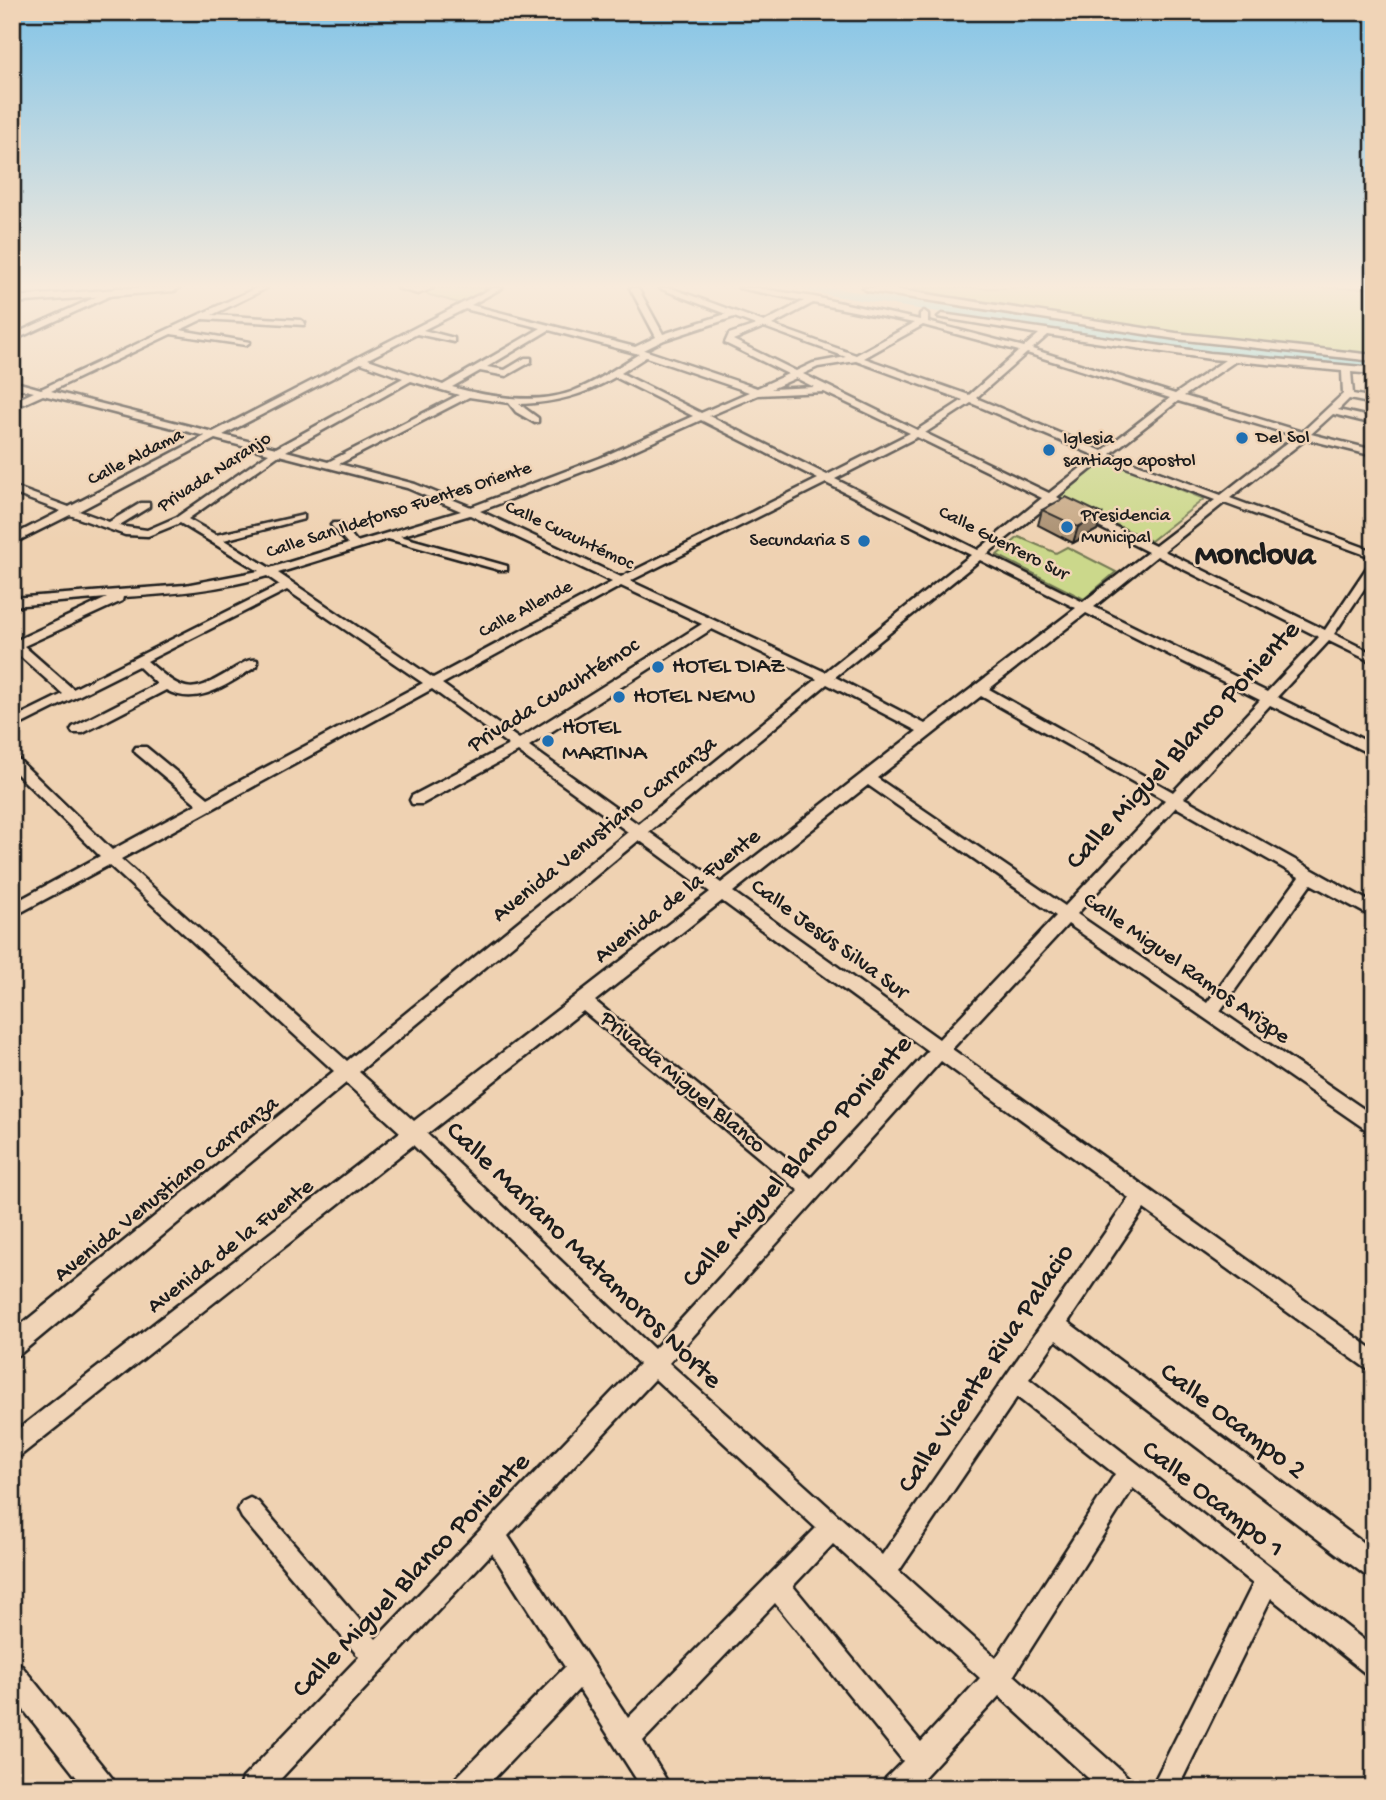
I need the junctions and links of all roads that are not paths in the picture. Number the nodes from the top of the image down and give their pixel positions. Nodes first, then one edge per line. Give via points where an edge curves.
1 (84, 372) edge
2 (338, 372) edge
3 (394, 372) edge
4 (470, 372) edge
5 (700, 372) edge
6 (787, 372) edge
7 (803, 372) edge
8 (891, 372) edge
9 (999, 372) edge
10 (1097, 372) edge
11 (1214, 372) edge
12 (1346, 372) edge
13 (614, 373) joint
14 (795, 376) junction
15 (410, 378) junction
16 (12, 384) edge
17 (446, 387) junction
18 (824, 389) junction
19 (464, 391) junction
20 (41, 392) junction
21 (757, 392) junction
22 (1347, 396) junction
23 (1177, 397) junction
24 (970, 399) junction
25 (512, 401) junction
26 (1374, 401) edge
27 (12, 406) edge
28 (1331, 411) junction
29 (702, 417) junction
30 (535, 420) dead end
31 (1374, 421) edge
32 (917, 434) junction
33 (1303, 436) junction
34 (215, 437) junction
35 (277, 452) junction
36 (1374, 453) edge
37 (1103, 455) junction
38 (330, 465) junction
39 (826, 477) junction
40 (12, 489) edge
41 (1049, 498) junction
42 (1220, 499) junction
43 (145, 505) dead end
44 (73, 511) junction
45 (471, 511) junction
46 (300, 517) dead end
47 (181, 519) junction
48 (337, 525) dead end
49 (110, 526) junction
50 (388, 536) junction
51 (214, 539) junction
52 (12, 541) edge
53 (355, 546) junction
54 (1157, 551) junction
55 (981, 554) junction
56 (1374, 555) edge
57 (1374, 565) edge
58 (503, 568) dead end
59 (270, 572) junction
60 (620, 582) junction
61 (288, 584) junction
62 (129, 593) junction
63 (12, 602) edge
64 (1087, 608) junction
65 (711, 624) junction
66 (1327, 636) junction
67 (14, 643) edge
68 (1374, 659) edge
69 (139, 661) junction
70 (252, 663) dead end
71 (826, 678) junction
72 (431, 682) junction
73 (167, 684) junction
74 (979, 690) junction
75 (72, 695) junction
76 (1268, 698) junction
77 (12, 725) edge
78 (78, 730) dead end
79 (927, 731) junction
80 (518, 744) junction
81 (141, 750) dead end
82 (1374, 751) edge
83 (12, 761) edge
84 (868, 778) junction
85 (1173, 799) junction
86 (417, 800) dead end
87 (207, 806) junction
88 (640, 832) junction
89 (111, 858) junction
90 (1309, 874) junction
91 (724, 891) junction
92 (12, 911) edge
93 (1374, 912) edge
94 (1068, 915) junction
95 (584, 1002) junction
96 (1209, 1012) junction
97 (940, 1050) junction
98 (347, 1072) junction
99 (1374, 1126) edge
100 (415, 1134) junction
101 (812, 1190) junction
102 (1141, 1197) junction
103 (1054, 1325) junction
104 (12, 1346) edge
105 (1374, 1363) edge
106 (654, 1364) junction
107 (1015, 1381) junction
108 (12, 1448) edge
109 (1129, 1473) junction
110 (250, 1510) dead end
111 (832, 1528) junction
112 (494, 1534) junction
113 (1374, 1566) edge
114 (883, 1574) junction
115 (1267, 1581) junction
116 (777, 1586) junction
117 (375, 1657) junction
118 (1374, 1664) edge
119 (581, 1670) junction
120 (12, 1674) edge
121 (997, 1679) junction
122 (626, 1739) junction
123 (919, 1760) junction
124 (102, 1788) edge
125 (253, 1788) edge
126 (467, 1788) edge
127 (658, 1788) edge
128 (896, 1788) edge
129 (1119, 1788) edge
130 (1164, 1788) edge

1 - 20 street
2 - 34 street, Calle Aldama
3 - 15 street
4 - 17 street
5 - 21 street
6 - 14 street
7 - 14 street, Calle San Ildefonso Fuentes Oriente
8 - 24 street
9 - 24 street, Calle Allende
10 - 23 street
11 - 23 street, Avenida Venustiano Carranza
12 - 22 street
13 - 25 street via 570,395
13 - 29 street, Calle Guerrero Sur
14 - 18 street
14 - 21 street, Calle San Ildefonso Fuentes Oriente
15 - 17 street
15 - 35 street, Privada Naranjo
16 - 20 street, Calle Cuauhtémoc
17 - 19 street
18 - 21 street
18 - 32 street
19 - 25 street
19 - 38 street
20 - 27 street
20 - 34 street, Calle Cuauhtémoc
21 - 29 street, Calle San Ildefonso Fuentes Oriente
22 - 26 street
22 - 28 street, Avenida de la Fuente
23 - 33 street
23 - 37 street, Avenida Venustiano Carranza
24 - 32 street, Calle Allende
24 - 37 street
25 - 30 street
28 - 31 street
28 - 33 street, Avenida de la Fuente
29 - 39 street, Calle Guerrero Sur
29 - 45 street, Calle San Ildefonso Fuentes Oriente
32 - 39 street, Calle Allende
32 - 41 street
33 - 36 street
33 - 42 street, Avenida de la Fuente
34 - 35 street, Calle Cuauhtémoc
34 - 44 street, Calle Aldama
35 - 38 street, Calle Cuauhtémoc
35 - 47 street, Privada Naranjo
37 - 41 street, Avenida Venustiano Carranza
37 - 42 street
38 - 45 street, Calle Cuauhtémoc via 399,482
39 - 55 street, Calle Guerrero Sur
39 - 60 street, Calle Allende
40 - 44 street
41 - 54 street
41 - 55 street, Avenida Venustiano Carranza
42 - 54 street, Avenida de la Fuente
42 - 56 street
43 - 49 street
44 - 49 street
44 - 52 street, Calle Aldama
45 - 50 street, Calle San Ildefonso Fuentes Oriente
45 - 60 street, Calle Cuauhtémoc
46 - 51 street
47 - 49 street, Privada Naranjo via 148,533
47 - 51 street, Calle Jesús Silva Sur
48 - 53 street
50 - 53 street, Calle San Ildefonso Fuentes Oriente
50 - 58 street
51 - 59 street, Calle Jesús Silva Sur
53 - 59 street, Calle San Ildefonso Fuentes Oriente
54 - 64 street, Avenida de la Fuente
54 - 66 street
55 - 64 street, Calle Guerrero Sur
55 - 71 street, Avenida Venustiano Carranza
57 - 66 street, Calle Miguel Blanco Poniente
59 - 61 street, Calle Jesús Silva Sur
59 - 62 street, Calle San Ildefonso Fuentes Oriente via 218,584
60 - 65 street, Calle Cuauhtémoc
60 - 72 street, Calle Allende
61 - 69 street
61 - 72 street, Calle Jesús Silva Sur
62 - 63 street, Calle San Ildefonso Fuentes Oriente
62 - 67 street
64 - 74 street, Avenida de la Fuente
64 - 76 street, Calle Guerrero Sur
65 - 71 street, Calle Cuauhtémoc
65 - 80 street, Privada Cuauhtémoc
66 - 68 street
66 - 76 street, Calle Miguel Blanco Poniente
67 - 75 street
69 - 73 street
69 - 75 street
70 - 73 street via 198,692 183,694
71 - 79 street, Calle Cuauhtémoc
71 - 88 street, Avenida Venustiano Carranza
72 - 80 street, Calle Jesús Silva Sur
72 - 87 street, Calle Allende
73 - 78 street
74 - 79 street, Avenida de la Fuente
74 - 85 street
75 - 77 street
76 - 82 street, Calle Guerrero Sur
76 - 85 street, Calle Miguel Blanco Poniente
79 - 84 street, Avenida de la Fuente
80 - 86 street, Privada Cuauhtémoc
80 - 88 street, Calle Jesús Silva Sur
81 - 87 street
83 - 89 street, Calle Mariano Matamoros Norte
84 - 91 street, Avenida de la Fuente
84 - 94 street, Calle Miguel Ramos Arizpe
85 - 90 street
85 - 94 street, Calle Miguel Blanco Poniente
87 - 89 street, Calle Allende
88 - 91 street, Calle Jesús Silva Sur
88 - 98 street, Avenida Venustiano Carranza
89 - 92 street, Calle Allende
89 - 98 street, Calle Mariano Matamoros Norte
90 - 93 street
90 - 96 street
91 - 95 street, Avenida de la Fuente
91 - 97 street, Calle Jesús Silva Sur
94 - 96 street, Calle Miguel Ramos Arizpe
94 - 97 street, Calle Miguel Blanco Poniente
95 - 100 street, Avenida de la Fuente
95 - 101 street, Privada Miguel Blanco
96 - 99 street, Calle Miguel Ramos Arizpe
97 - 101 street, Calle Miguel Blanco Poniente
97 - 102 street, Calle Jesús Silva Sur
98 - 100 street, Calle Mariano Matamoros Norte
98 - 104 street, Avenida Venustiano Carranza
100 - 106 street, Calle Mariano Matamoros Norte
100 - 108 street, Avenida de la Fuente
101 - 106 street, Calle Miguel Blanco Poniente
102 - 103 street, Calle Vicente Riva Palacio
102 - 105 street, Calle Jesús Silva Sur
103 - 107 street, Calle Vicente Riva Palacio
103 - 113 street, Calle Ocampo 2
106 - 111 street, Calle Mariano Matamoros Norte
106 - 112 street, Calle Miguel Blanco Poniente
107 - 109 street, Calle Ocampo 1
107 - 114 street, Calle Vicente Riva Palacio
109 - 115 street, Calle Ocampo 1
109 - 121 street
110 - 117 street
111 - 114 street, Calle Mariano Matamoros Norte
111 - 116 street
112 - 117 street, Calle Miguel Blanco Poniente
112 - 119 street
114 - 121 street, Calle Mariano Matamoros Norte
115 - 118 street, Calle Ocampo 1
115 - 130 street
116 - 122 street
116 - 123 street
117 - 125 street, Calle Miguel Blanco Poniente
119 - 122 street
119 - 126 street
120 - 124 street
121 - 123 street
121 - 129 street, Calle Mariano Matamoros Norte
122 - 127 street
123 - 128 street

